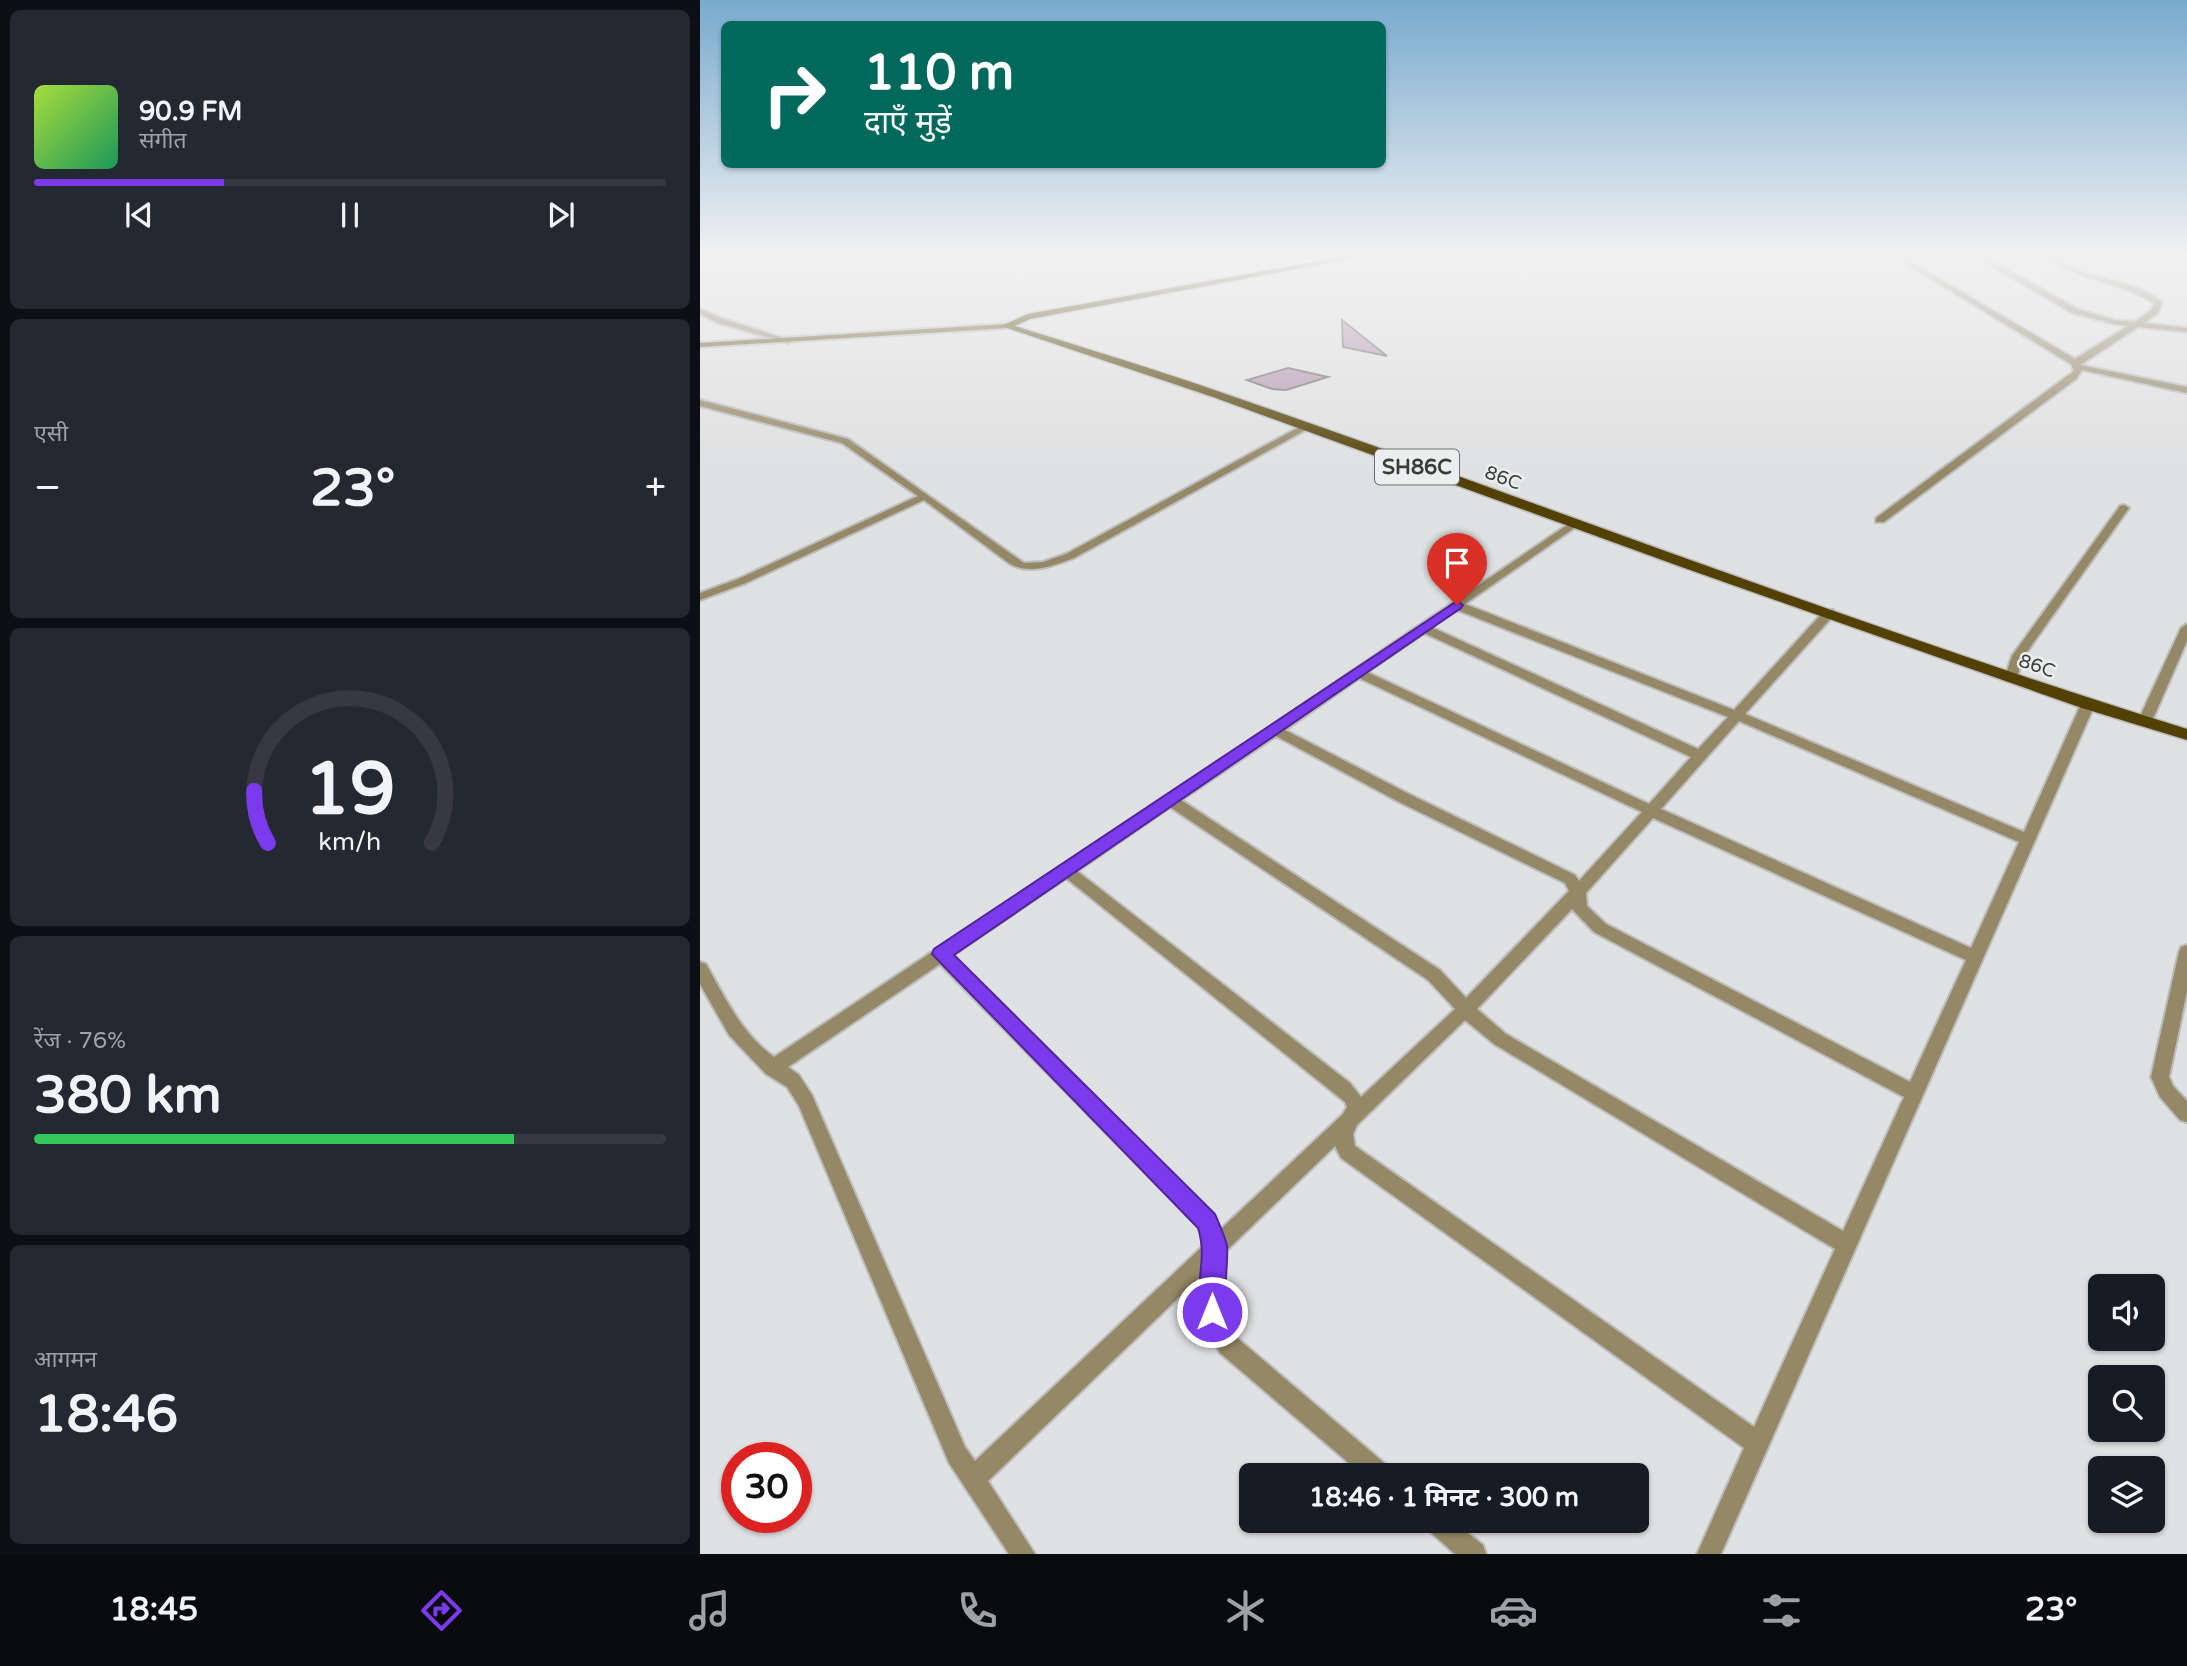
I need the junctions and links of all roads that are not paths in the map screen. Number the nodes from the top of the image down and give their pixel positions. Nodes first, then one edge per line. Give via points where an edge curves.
1 (2136, 325) edge
2 (737, 326) edge
3 (1006, 326) joint
4 (2011, 326) edge
5 (2141, 326) edge
6 (2187, 330) edge
7 (788, 341) junction
8 (700, 345) edge
9 (2076, 365) junction
10 (2187, 390) edge
11 (700, 403) edge
12 (1306, 427) junction
13 (925, 496) junction
14 (2124, 508) dead end
15 (1880, 520) dead end
16 (1573, 524) junction
17 (700, 597) edge
18 (1457, 605) junction
19 (1829, 614) junction
20 (1423, 628) junction
21 (2187, 628) edge
22 (1359, 673) junction
23 (2011, 677) junction
24 (2088, 704) junction
25 (1738, 716) junction
26 (2145, 721) junction
27 (1275, 730) junction
28 (2187, 735) edge
29 (1701, 756) junction
30 (1170, 800) junction
31 (1650, 810) junction
32 (2028, 839) junction
33 (1066, 870) junction
34 (1578, 892) junction
35 (2187, 952) edge
36 (941, 954) junction
37 (1975, 957) junction
38 (700, 969) edge
39 (1466, 1009) junction
40 (772, 1068) junction
41 (1914, 1093) junction
42 (2187, 1114) edge
43 (1353, 1115) junction
44 (1847, 1245) junction
45 (1215, 1247) junction
46 (1758, 1444) junction
47 (1367, 1463) edge
48 (972, 1480) junction
49 (1449, 1533) edge
50 (1023, 1554) edge
51 (1474, 1554) edge
52 (1709, 1554) edge

1 - 9 street
2 - 7 street
3 - 7 main road
3 - 12 main road, 86C / SH86C
4 - 9 street
5 - 6 street
7 - 8 main road
9 - 10 street
9 - 15 street via 2073,377
11 - 13 street via 845,441
12 - 13 street via 1057,563 1022,566 1014,562
12 - 16 main road, 86C / SH86C
13 - 17 street via 742,582
14 - 23 street via 2018,656
16 - 18 street
16 - 19 main road, 86C / SH86C
18 - 20 street
18 - 25 street
19 - 23 main road, 86C / SH86C
19 - 25 street
20 - 22 street
20 - 29 street
21 - 26 street
22 - 27 street
22 - 31 street
23 - 24 main road, 86C / SH86C
24 - 26 main road, 86C / SH86C
24 - 32 street
25 - 29 street
25 - 32 street
26 - 28 main road, 86C / SH86C
27 - 30 street
27 - 34 street via 1554,870 1570,879
29 - 31 street
30 - 33 street
30 - 39 street via 1434,975
31 - 34 street
31 - 37 street
32 - 37 street
33 - 36 street
33 - 43 street via 1344,1089 1356,1107
34 - 39 street
34 - 41 street via 1579,908 1600,928
35 - 42 street via 2160,1077
36 - 40 street
36 - 45 street via 1207,1222
37 - 41 street
38 - 40 street via 735,1030
39 - 43 street
39 - 44 street via 1500,1039
40 - 48 street via 793,1081 806,1101 957,1455
41 - 44 street
43 - 45 street
43 - 46 street via 1342,1133 1348,1152
44 - 46 street
45 - 47 street via 1210,1295 1215,1328 1228,1345
45 - 48 street
46 - 52 street
48 - 50 street
49 - 51 street

